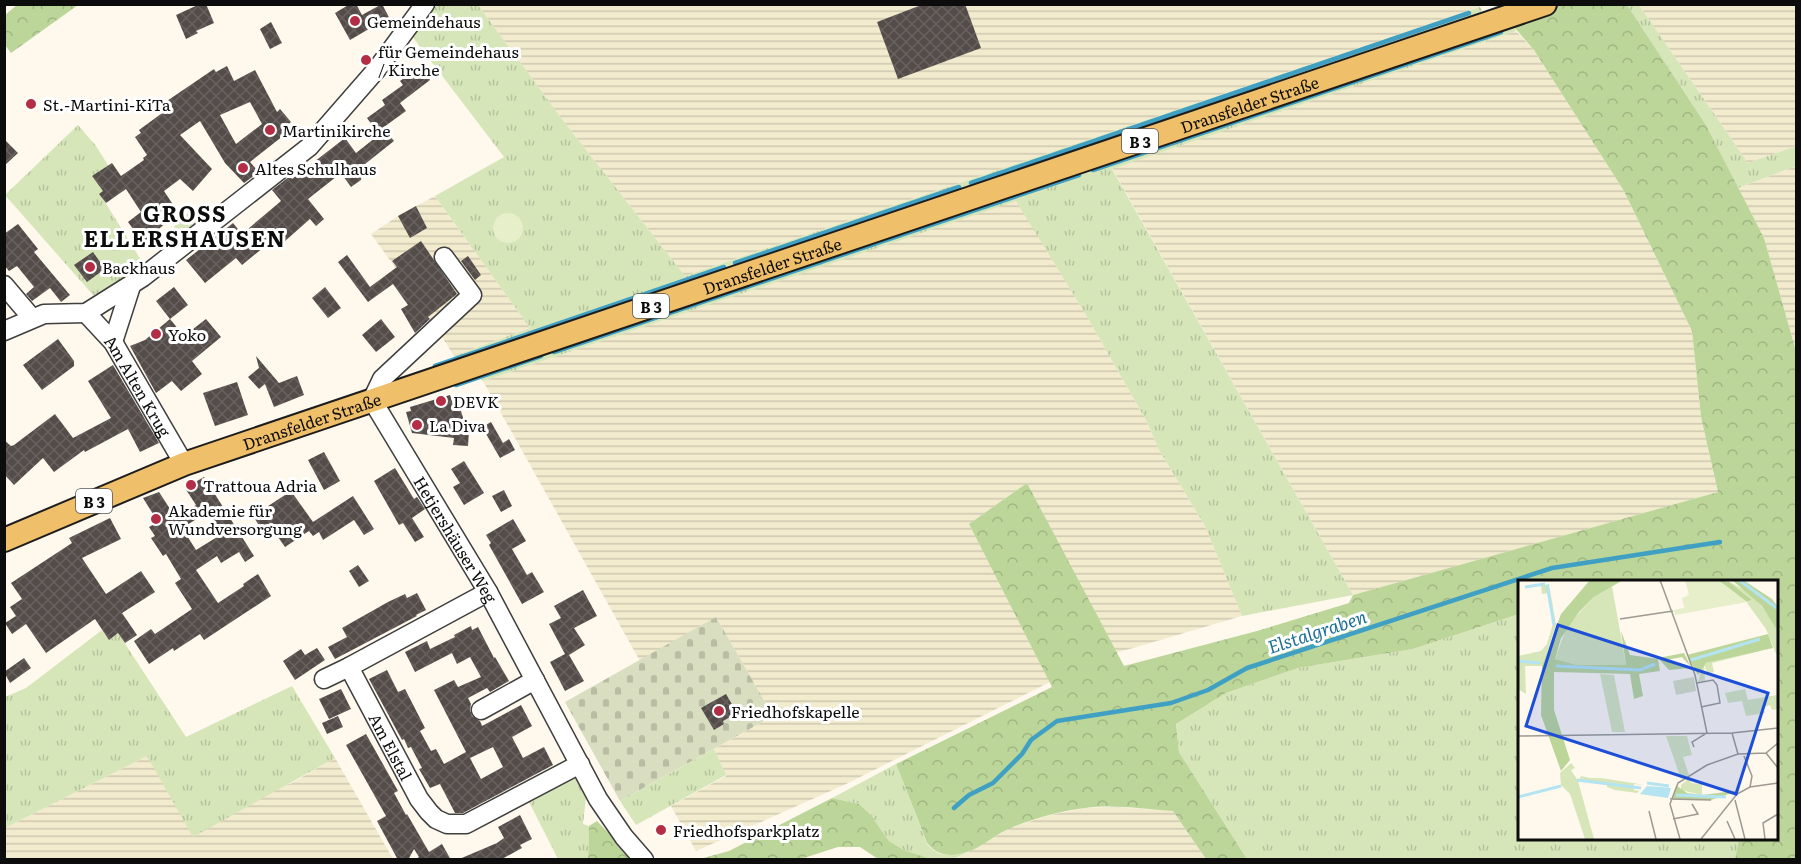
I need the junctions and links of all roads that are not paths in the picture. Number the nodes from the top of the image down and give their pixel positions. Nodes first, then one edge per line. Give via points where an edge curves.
1 (425, 4) edge
2 (1545, 4) edge
3 (444, 257) dead end
4 (4, 285) edge
5 (131, 286) junction
6 (86, 313) junction
7 (32, 318) junction
8 (4, 331) edge
9 (113, 342) junction
10 (372, 400) junction
11 (184, 464) junction
12 (4, 540) edge
13 (488, 592) junction
14 (349, 667) junction
15 (324, 679) dead end
16 (535, 680) junction
17 (481, 710) dead end
18 (580, 764) junction
19 (644, 860) edge

1 - 5 street via 370,77 309,147
2 - 10 main road, Dransfelder Straße / B 3
3 - 10 street via 472,295 382,379
4 - 7 street
5 - 6 street
5 - 9 street
6 - 7 street
6 - 9 street, Am Alten Krug
7 - 8 street
9 - 11 street, Am Alten Krug
10 - 11 main road, Dransfelder Straße / B 3
10 - 13 street, Hetjershäuser Weg
11 - 12 main road, Dransfelder Straße / B 3
13 - 14 street
13 - 16 street, Hetjershäuser Weg
14 - 15 street
14 - 18 street, Am Elstal via 419,799 436,819 447,824 476,820
16 - 17 street
16 - 18 street, Hetjershäuser Weg
18 - 19 street, Hetjershäuser Weg via 612,821

